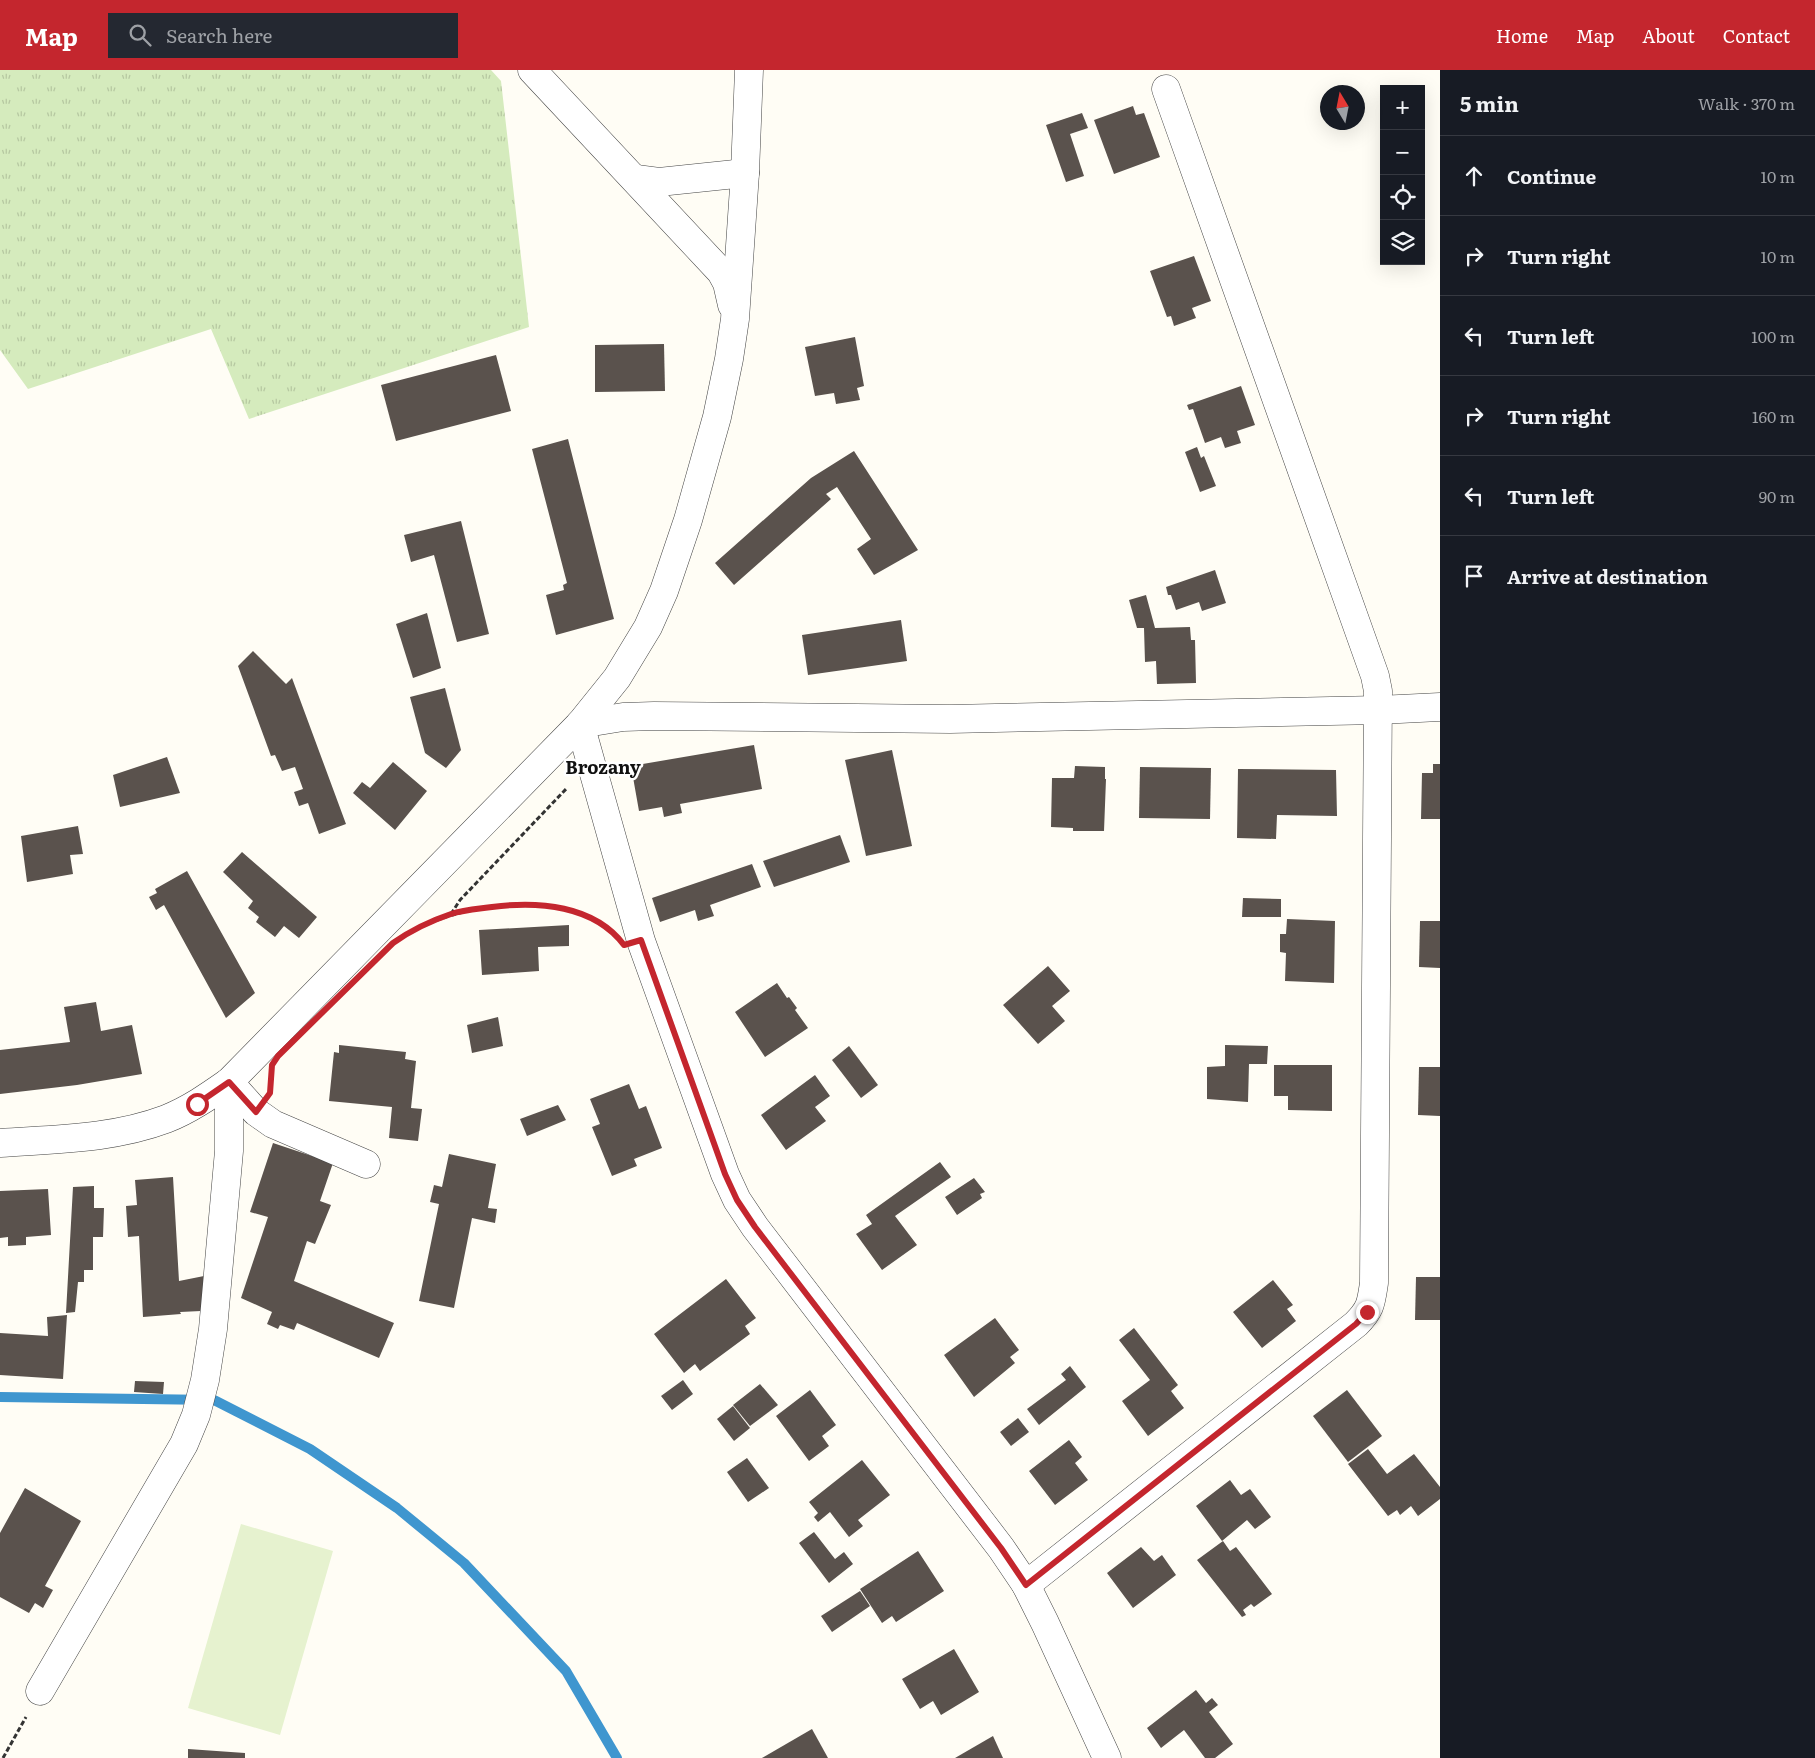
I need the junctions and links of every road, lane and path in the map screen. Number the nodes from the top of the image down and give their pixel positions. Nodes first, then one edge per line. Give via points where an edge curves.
1 (532, 70) edge
2 (749, 70) edge
3 (1166, 89) dead end
4 (744, 173) junction
5 (636, 180) junction
6 (735, 319) junction
7 (1440, 706) edge
8 (1379, 710) junction
9 (580, 724) junction
10 (591, 763) junction
11 (451, 914) junction
12 (426, 924) dead end
13 (641, 940) junction
14 (229, 1082) junction
15 (0, 1143) edge
16 (366, 1164) dead end
17 (1026, 1585) junction
18 (40, 1691) joint
19 (3, 1758) edge
20 (1107, 1758) edge

1 - 5 street
2 - 4 street
3 - 8 street via 1375,676
4 - 5 street via 659,182
4 - 6 street
5 - 6 street via 721,272 727,283
6 - 9 street via 717,417 664,591 634,652
7 - 8 street
8 - 9 street via 950,719 654,716
8 - 17 street via 1372,1300 1367,1312 1349,1330
9 - 10 street
9 - 14 street
10 - 11 path via 460,900
10 - 13 street
11 - 12 path
11 - 13 path via 500,906 556,907 597,921 616,934 624,945
13 - 17 street via 737,1200
14 - 15 street via 197,1104 134,1129
14 - 16 street via 256,1112 273,1124
14 - 18 street via 229,1151 213,1329 196,1415 184,1444
17 - 20 street
18 - 19 path

